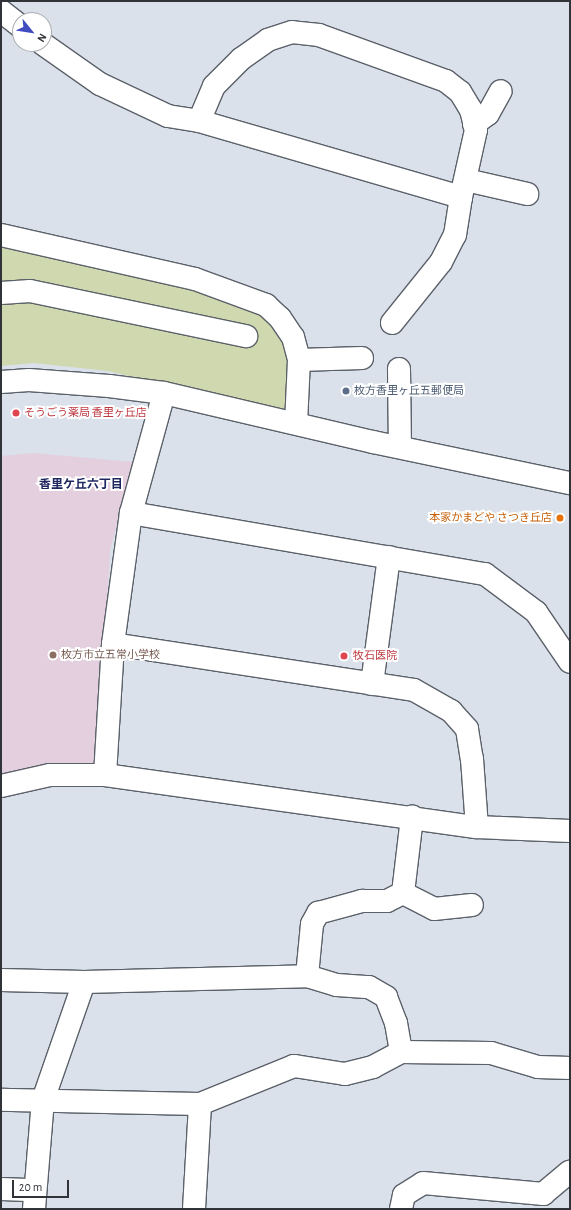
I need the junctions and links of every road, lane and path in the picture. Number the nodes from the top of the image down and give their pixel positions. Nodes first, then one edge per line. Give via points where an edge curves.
1 (1, 11) edge
2 (12, 20) edge
3 (52, 51) edge
4 (501, 92) dead end
5 (199, 121) junction
6 (474, 124) junction
7 (464, 189) junction
8 (527, 194) dead end
9 (1, 235) edge
10 (1, 293) edge
11 (392, 323) dead end
12 (246, 336) dead end
13 (362, 358) dead end
14 (299, 360) junction
15 (399, 369) dead end
16 (1, 382) edge
17 (164, 393) junction
18 (296, 423) junction
19 (400, 447) junction
20 (570, 483) edge
21 (131, 513) junction
22 (389, 557) junction
23 (113, 644) junction
24 (570, 662) edge
25 (372, 684) junction
26 (105, 775) junction
27 (1, 786) edge
28 (412, 817) junction
29 (477, 827) junction
30 (570, 831) edge
31 (403, 893) junction
32 (472, 905) dead end
33 (307, 976) junction
34 (1, 980) edge
35 (84, 982) junction
36 (401, 1052) junction
37 (570, 1068) edge
38 (1, 1100) edge
39 (43, 1100) junction
40 (200, 1104) junction
41 (570, 1171) edge
42 (1, 1189) edge
43 (34, 1199) edge
44 (194, 1209) edge
45 (401, 1209) edge

1 - 2 street
3 - 5 street via 74,68 131,100 168,116
4 - 6 street via 488,114
5 - 6 street via 214,86 241,59 268,40 292,32 319,35 446,81 460,92 471,110
5 - 7 street
6 - 7 street via 472,159
7 - 8 street
7 - 11 street via 455,235 441,262
9 - 14 street via 195,279 250,296 280,318 293,337
10 - 12 street via 30,291
13 - 14 street
14 - 18 street
15 - 19 street
16 - 17 street via 95,385
17 - 18 street
17 - 21 street
18 - 19 street
19 - 20 street
21 - 22 street
21 - 23 street
22 - 24 street via 485,574 536,612
22 - 25 street
23 - 25 street
23 - 26 street
25 - 29 street via 414,690 451,711 467,729
26 - 27 street via 50,775
26 - 28 street
28 - 29 street
28 - 31 street
29 - 30 street
31 - 32 street via 434,909
31 - 33 street via 387,901 362,902 318,913 312,924
33 - 35 street
33 - 36 street via 337,985 369,987 386,997 396,1023
34 - 35 street
35 - 39 street
36 - 37 street via 491,1053 538,1067
36 - 40 street via 373,1067 345,1074 294,1066
38 - 39 street
39 - 40 street
39 - 43 street
40 - 44 street
41 - 45 street via 543,1194 423,1183 404,1195
42 - 43 street

